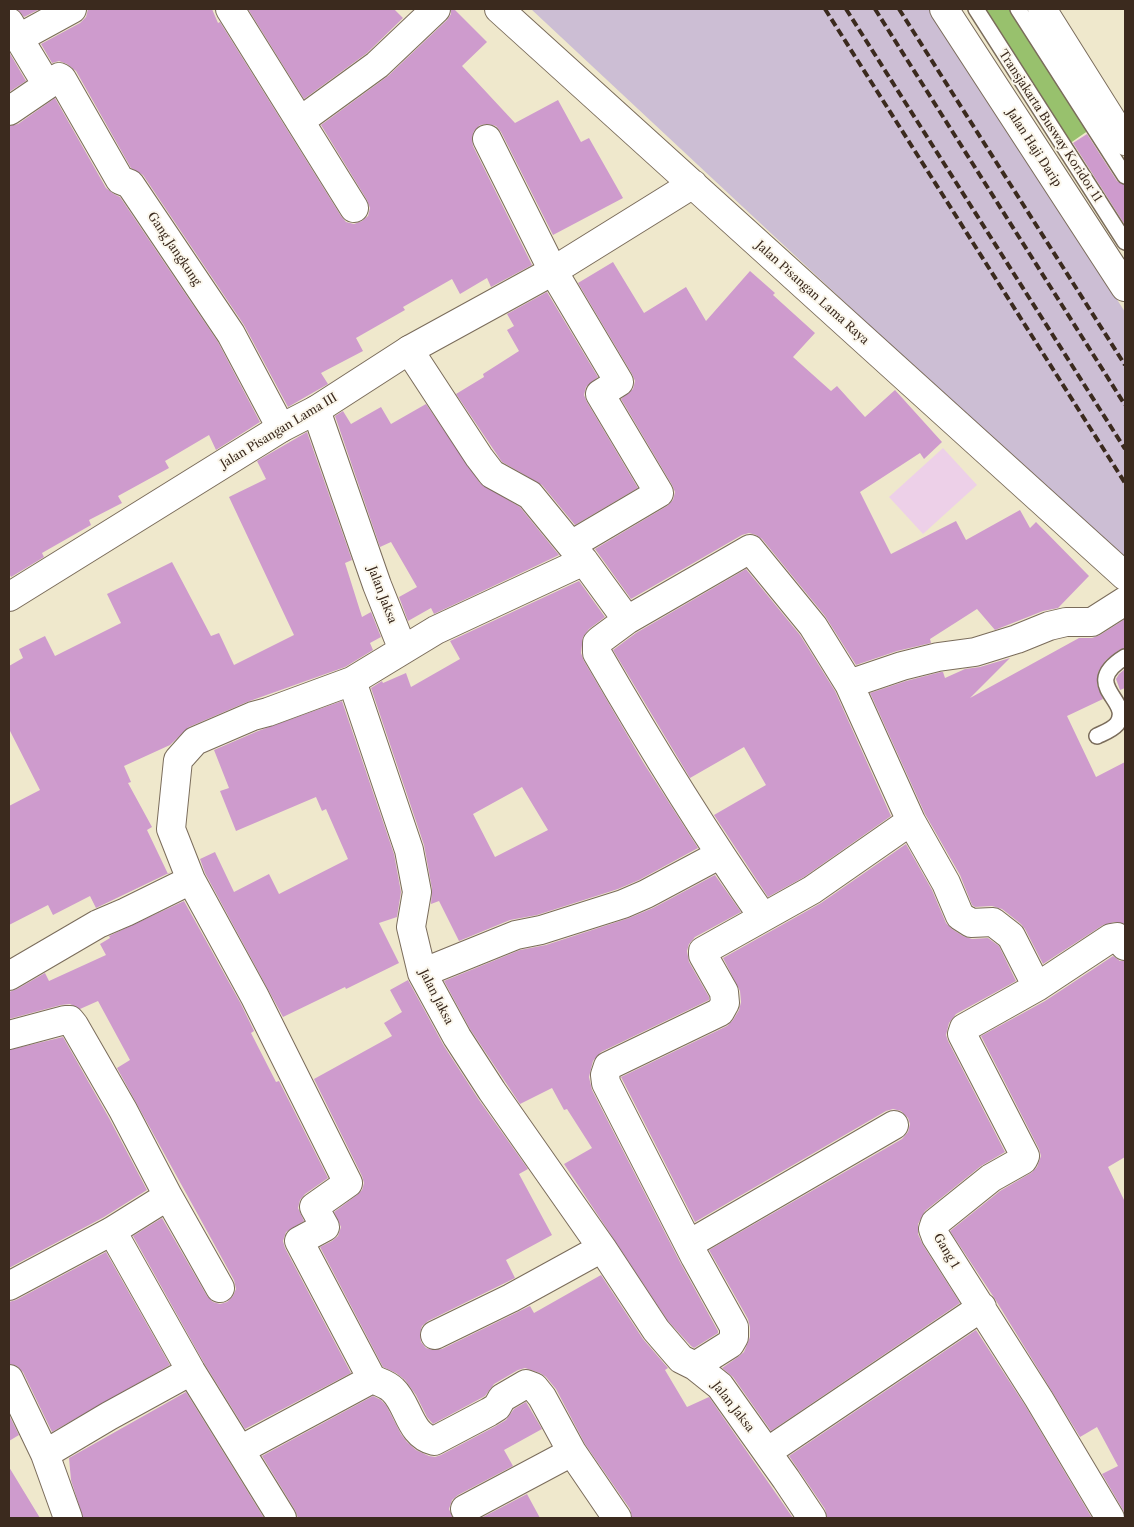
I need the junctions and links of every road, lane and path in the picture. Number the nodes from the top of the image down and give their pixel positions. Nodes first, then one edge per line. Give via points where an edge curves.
1 (72, 9) edge
2 (230, 9) edge
3 (436, 9) edge
4 (499, 9) edge
5 (944, 9) edge
6 (976, 9) edge
7 (1018, 9) edge
8 (1042, 9) edge
9 (14, 30) edge
10 (53, 81) junction
11 (9, 111) edge
12 (300, 121) junction
13 (487, 139) dead end
14 (1125, 140) edge
15 (1125, 176) edge
16 (693, 184) junction
17 (354, 208) dead end
18 (1125, 242) edge
19 (553, 271) junction
20 (1125, 288) edge
21 (409, 350) junction
22 (316, 410) junction
23 (281, 428) junction
24 (578, 553) junction
25 (1125, 576) edge
26 (9, 597) edge
27 (1125, 601) edge
28 (627, 620) junction
29 (403, 650) junction
30 (1125, 656) edge
31 (352, 681) junction
32 (849, 684) junction
33 (1097, 736) dead end
34 (911, 821) junction
35 (719, 855) junction
36 (191, 880) junction
37 (762, 917) junction
38 (1125, 946) edge
39 (422, 973) junction
40 (9, 976) edge
41 (1037, 987) junction
42 (9, 1035) edge
43 (894, 1125) dead end
44 (168, 1196) junction
45 (112, 1231) junction
46 (689, 1244) junction
47 (602, 1248) junction
48 (9, 1286) edge
49 (220, 1288) dead end
50 (982, 1307) junction
51 (435, 1335) dead end
52 (695, 1366) junction
53 (191, 1371) junction
54 (9, 1379) edge
55 (372, 1379) junction
56 (240, 1450) junction
57 (572, 1452) junction
58 (767, 1452) junction
59 (45, 1454) junction
60 (465, 1509) dead end
61 (68, 1518) edge
62 (282, 1518) edge
63 (617, 1518) edge
64 (812, 1518) edge
65 (1110, 1518) edge

1 - 9 street
2 - 12 street
3 - 12 street via 377,65
4 - 16 street, Jalan Pisangan Lama Raya
5 - 20 street, Jalan Haji Darip
6 - 18 lane, Transjakarta Busway Koridor 11
7 - 15 lane
8 - 14 street
9 - 10 street, Gang Jangkung
10 - 11 street
10 - 23 street, Gang Jangkung via 62,78 120,180 130,184 231,334
12 - 17 street
13 - 19 street
16 - 19 street, Jalan Pisangan Lama III
16 - 25 street, Jalan Pisangan Lama Raya
19 - 21 street, Jalan Pisangan Lama III
19 - 24 street via 619,382 600,394 659,492
21 - 22 street, Jalan Pisangan Lama III
21 - 24 street via 492,474 530,495
22 - 23 street, Jalan Pisangan Lama III
22 - 29 street, Jalan Jaksa
23 - 26 street, Jalan Pisangan Lama III
24 - 28 street
24 - 29 street
27 - 32 street via 1092,622 1049,626 974,652 902,666
28 - 32 street via 750,549 813,626
28 - 35 street via 597,643 597,652
29 - 31 street
30 - 33 lane via 1113,664 1107,672 1106,681 1121,710 1120,719 1116,726
31 - 36 street via 253,716 195,741 178,760 171,829
31 - 39 street, Jalan Jaksa via 409,850 417,892 411,927
32 - 34 street
34 - 37 street via 812,890
34 - 41 street via 946,882 960,916 971,923 993,922 1011,936
35 - 37 street
35 - 39 street via 623,904 516,935
36 - 40 street via 98,924
36 - 55 street via 255,996 348,1183 314,1207 325,1227 299,1241
37 - 46 street via 704,951 703,955 724,992 725,1003 720,1012 608,1066 605,1074 606,1083
38 - 41 street via 1117,936 1111,938
39 - 47 street, Jalan Jaksa via 472,1060
41 - 50 street, Gang 1 via 962,1031 1025,1156 991,1178 935,1223 933,1229
42 - 44 street via 70,1020 123,1110
43 - 46 street
44 - 45 street
44 - 49 street
45 - 48 street
45 - 53 street
46 - 52 street via 734,1327 730,1344
47 - 51 street
47 - 52 street, Jalan Jaksa via 656,1330 681,1359
50 - 58 street
50 - 65 street, Gang 1
52 - 58 street, Jalan Jaksa via 720,1386
53 - 56 street
53 - 59 street
54 - 59 street
55 - 56 street
55 - 57 street via 394,1391 420,1434 434,1441 490,1412 502,1398 526,1384 534,1387 542,1397
56 - 62 street
57 - 60 street
57 - 63 street
58 - 64 street, Jalan Jaksa
59 - 61 street

